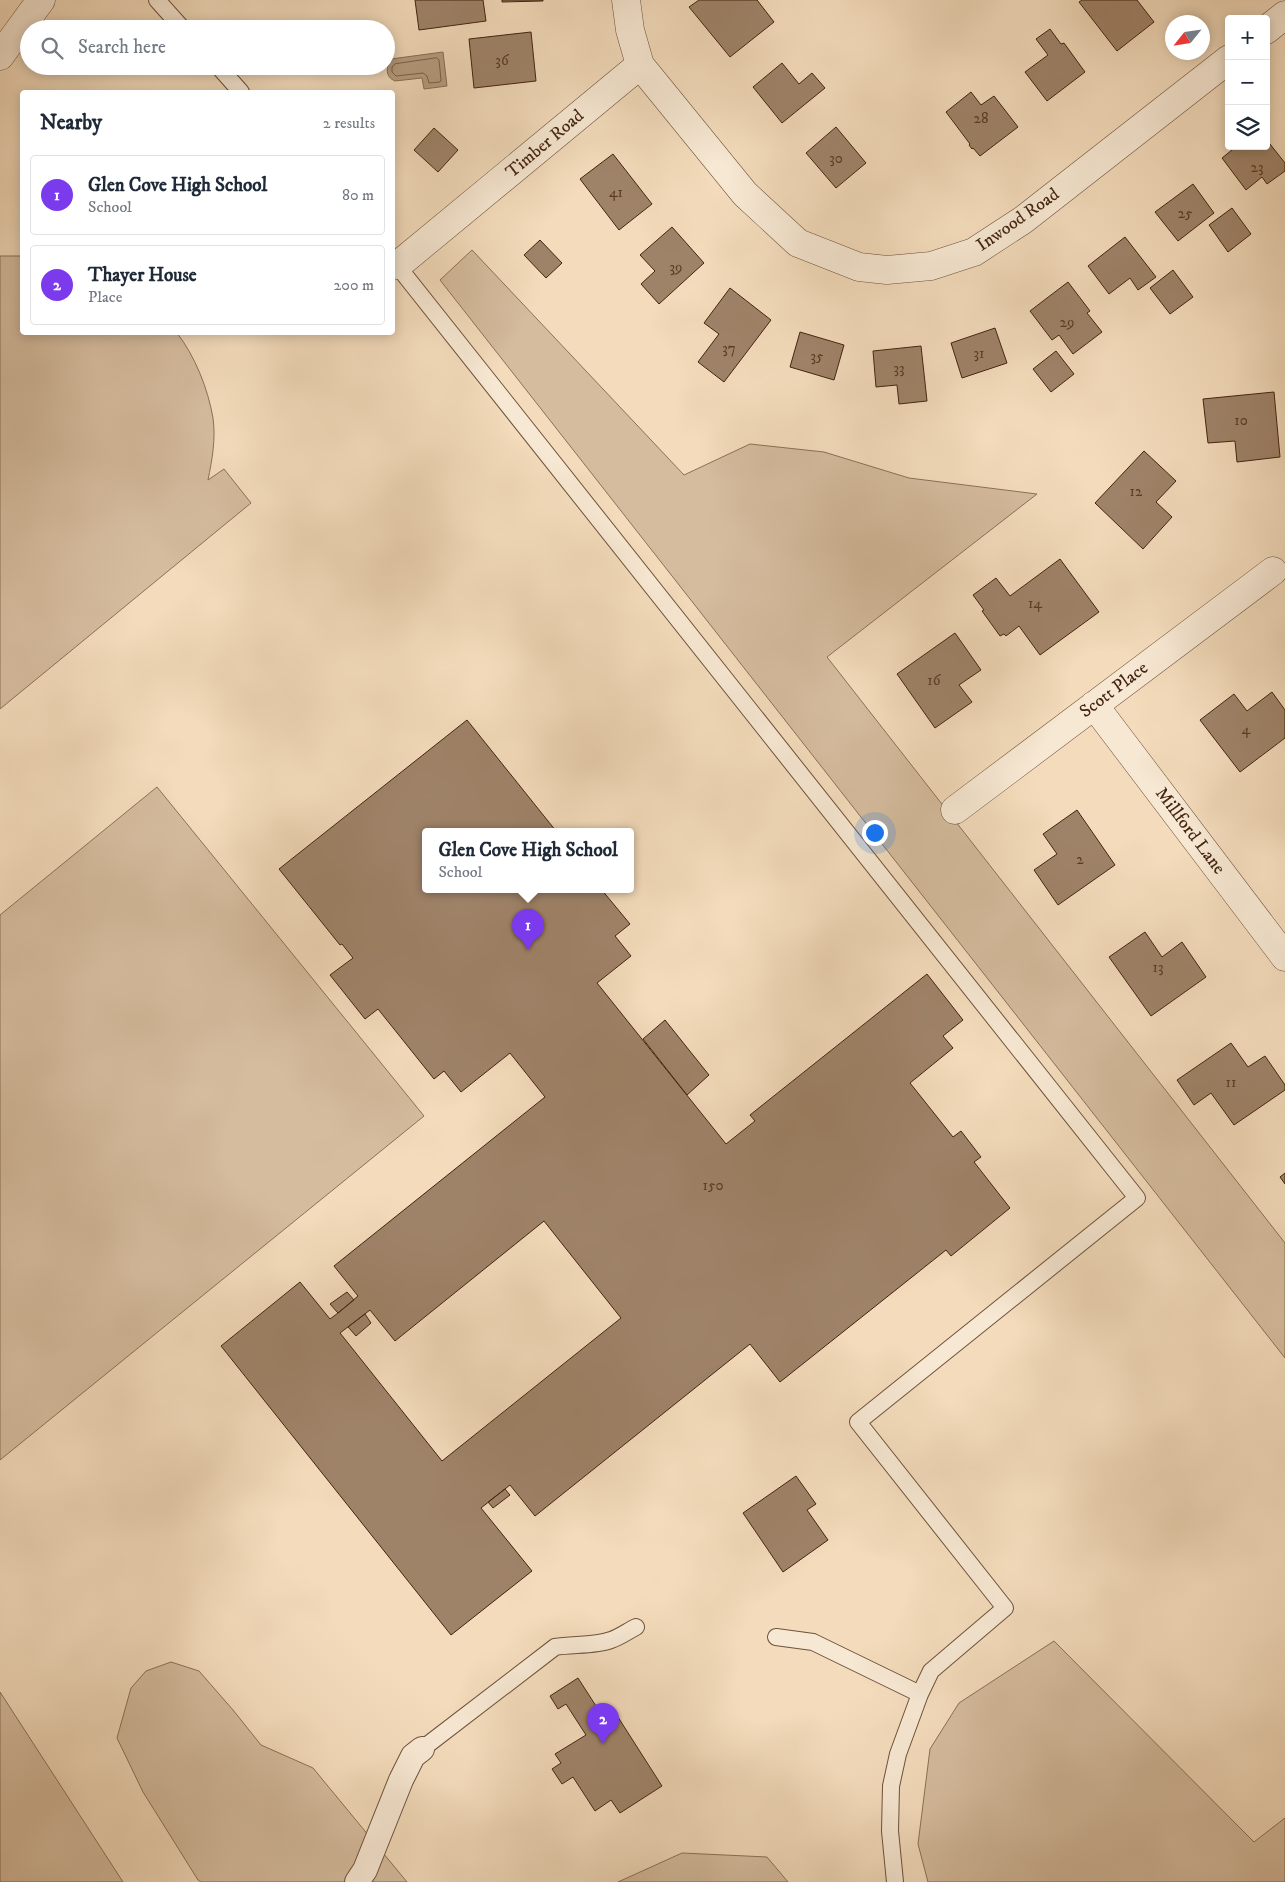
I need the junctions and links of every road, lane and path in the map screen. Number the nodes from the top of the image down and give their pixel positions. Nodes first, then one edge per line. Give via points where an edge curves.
1 (41, 0) edge
2 (157, 0) edge
3 (626, 0) edge
4 (1285, 16) edge
5 (26, 20) edge
6 (175, 20) edge
7 (1270, 27) edge
8 (20, 29) edge
9 (0, 56) edge
10 (1228, 60) edge
11 (640, 65) junction
12 (226, 75) edge
13 (240, 90) edge
14 (395, 262) edge
15 (1273, 571) dead end
16 (1094, 705) junction
17 (956, 810) dead end
18 (1285, 956) edge
19 (636, 1627) dead end
20 (776, 1637) dead end
21 (920, 1694) junction
22 (422, 1749) joint
23 (357, 1882) edge
24 (895, 1882) edge

1 - 5 street
2 - 6 lane
3 - 11 street
4 - 7 street
8 - 9 street
10 - 11 street, Inwood Road via 1023,220 974,252 931,266 887,270 859,267 798,243 745,194
11 - 14 street, Timber Road
12 - 13 lane
14 - 21 lane via 1137,1198 858,1422 1005,1608 931,1671
15 - 16 street, Scott Place
16 - 17 street, Scott Place
16 - 18 street, Millford Lane
19 - 22 lane via 613,1640 555,1648
20 - 21 lane via 813,1642
21 - 24 lane via 898,1754 891,1786 890,1831
22 - 23 street via 400,1780 365,1870

